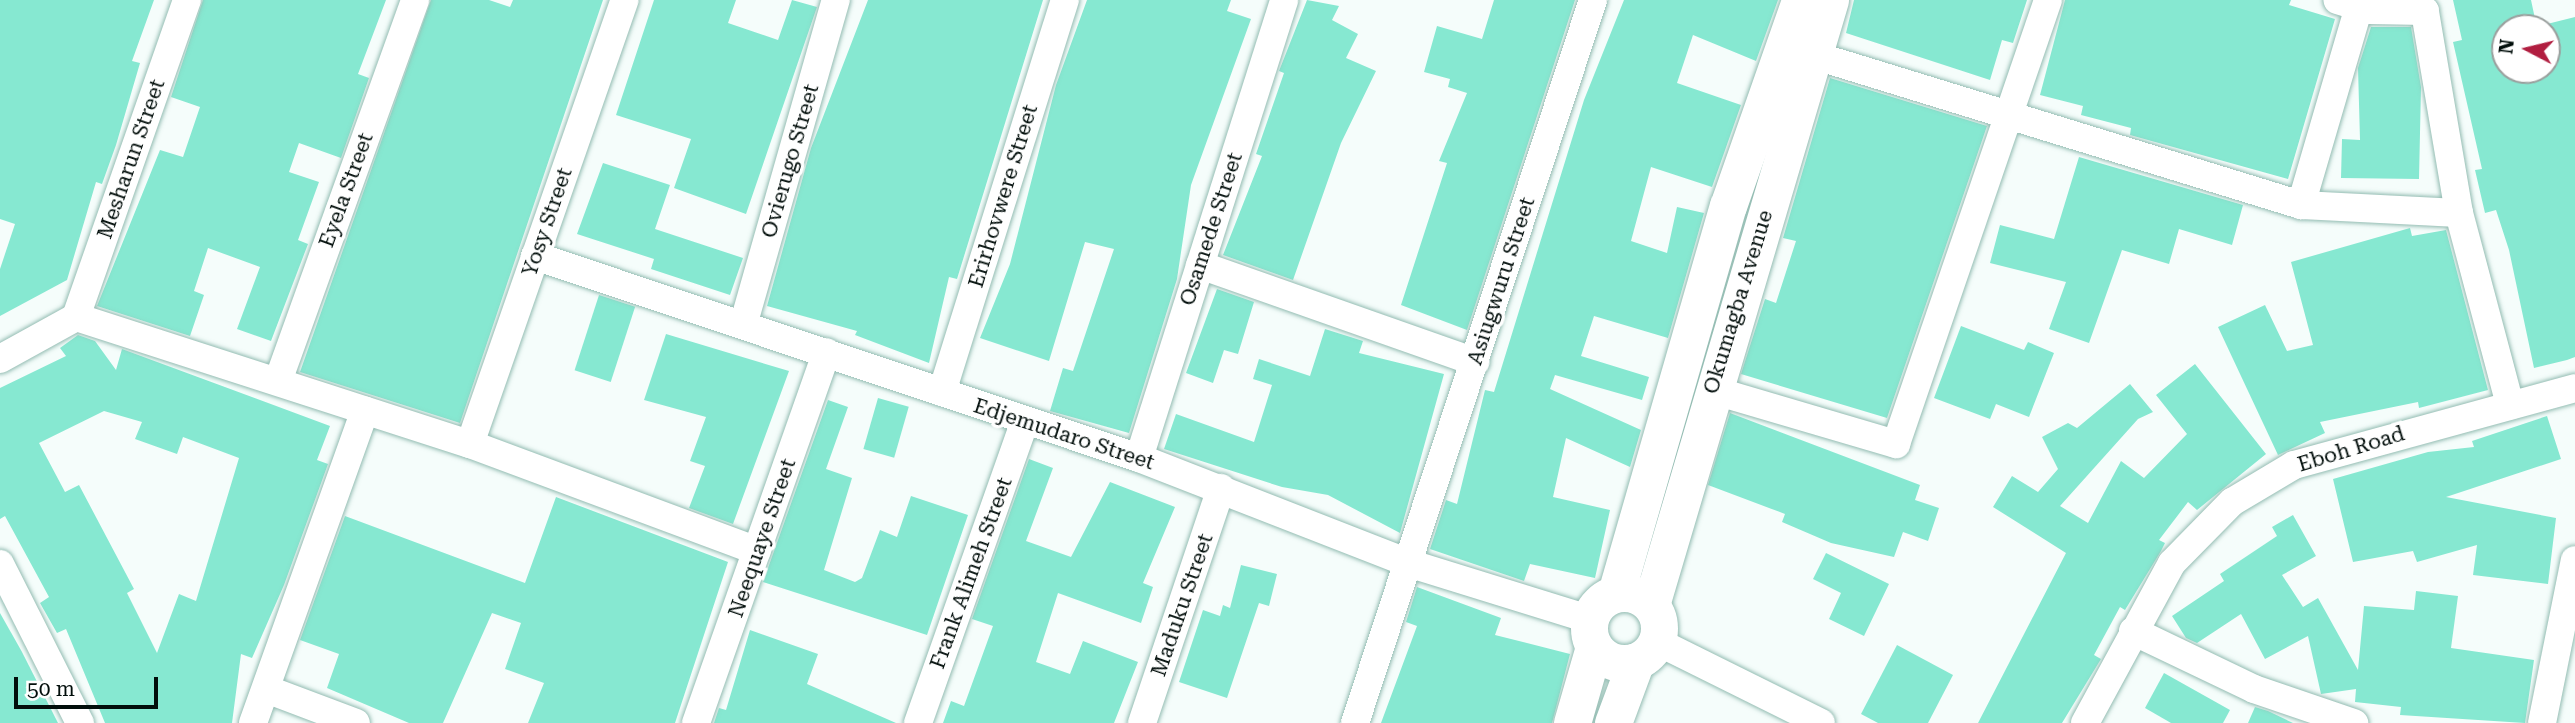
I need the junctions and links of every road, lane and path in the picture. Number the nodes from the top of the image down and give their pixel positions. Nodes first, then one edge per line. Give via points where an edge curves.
1 (187, 0) edge
2 (415, 0) edge
3 (625, 0) edge
4 (835, 0) edge
5 (1065, 0) edge
6 (1284, 0) edge
7 (1593, 0) edge
8 (1800, 0) edge
9 (1830, 0) edge
10 (2048, 0) edge
11 (2348, 3) edge
12 (1813, 55) junction
13 (2011, 116) junction
14 (2301, 205) junction
15 (2459, 213) junction
16 (535, 256) junction
17 (1200, 265) junction
18 (76, 317) junction
19 (744, 322) junction
20 (827, 352) junction
21 (0, 359) edge
22 (1475, 362) junction
23 (278, 381) junction
24 (1712, 390) junction
25 (942, 392) junction
26 (2573, 396) edge
27 (2510, 405) junction
28 (365, 410) junction
29 (1024, 424) junction
30 (470, 444) junction
31 (1139, 458) junction
32 (1221, 488) junction
33 (757, 551) junction
34 (2575, 560) edge
35 (1408, 563) junction
36 (0, 565) edge
37 (1616, 593) junction
38 (1651, 605) junction
39 (2133, 631) junction
40 (1591, 633) junction
41 (1646, 651) junction
42 (266, 690) junction
43 (2325, 720) edge
44 (80, 723) edge
45 (253, 723) edge
46 (356, 723) edge
47 (696, 723) edge
48 (918, 723) edge
49 (1142, 723) edge
50 (1355, 723) edge
51 (1572, 723) edge
52 (1613, 723) edge
53 (1821, 723) edge
54 (2085, 723) edge
55 (2354, 723) edge
56 (2542, 723) edge

1 - 18 street, Mesharun Street
2 - 23 street, Eyela Street
3 - 16 street, Yosy Street
4 - 19 street, Ovierugo Street
5 - 25 street, Erirhovwere Street
6 - 17 street, Osamede Street
7 - 22 street, Asiugwuru Street
8 - 37 main road, Okumagba Avenue via 1728,206
9 - 12 main road, Okumagba Avenue
10 - 13 street
11 - 14 street
11 - 15 street via 2425,11
12 - 13 street
12 - 24 main road, Okumagba Avenue
13 - 14 street
13 - 24 street via 1896,444
14 - 15 street
15 - 27 street
16 - 19 street, Edjemudaro Street
16 - 30 street, Yosy Street
17 - 22 street
17 - 31 street, Osamede Street
18 - 21 street
18 - 23 street
19 - 20 street, Edjemudaro Street
20 - 25 street, Edjemudaro Street
20 - 33 street, Neequaye Street
22 - 35 street, Asiugwuru Street
23 - 28 street
24 - 38 main road, Okumagba Avenue
25 - 29 street, Edjemudaro Street
26 - 27 street, Eboh Road
27 - 39 street, Eboh Road via 2294,465 2232,502 2172,563
28 - 30 street
28 - 42 street
29 - 31 street, Edjemudaro Street
29 - 48 street, Frank Alimeh Street
30 - 33 street
31 - 32 street, Edjemudaro Street
32 - 35 street, Edjemudaro Street
32 - 49 street, Maduku Street
33 - 47 street, Neequaye Street
34 - 56 street
35 - 40 street, Edjemudaro Street
35 - 50 street, Asiugwuru Street
36 - 44 street
37 - 38 main road via 1635,594
37 - 40 main road via 1599,602
38 - 41 main road via 1658,622
39 - 43 street
39 - 54 street, Eboh Road
40 - 41 main road via 1613,662
40 - 51 main road
41 - 52 main road
41 - 53 street
42 - 45 street
42 - 46 street
43 - 55 street

